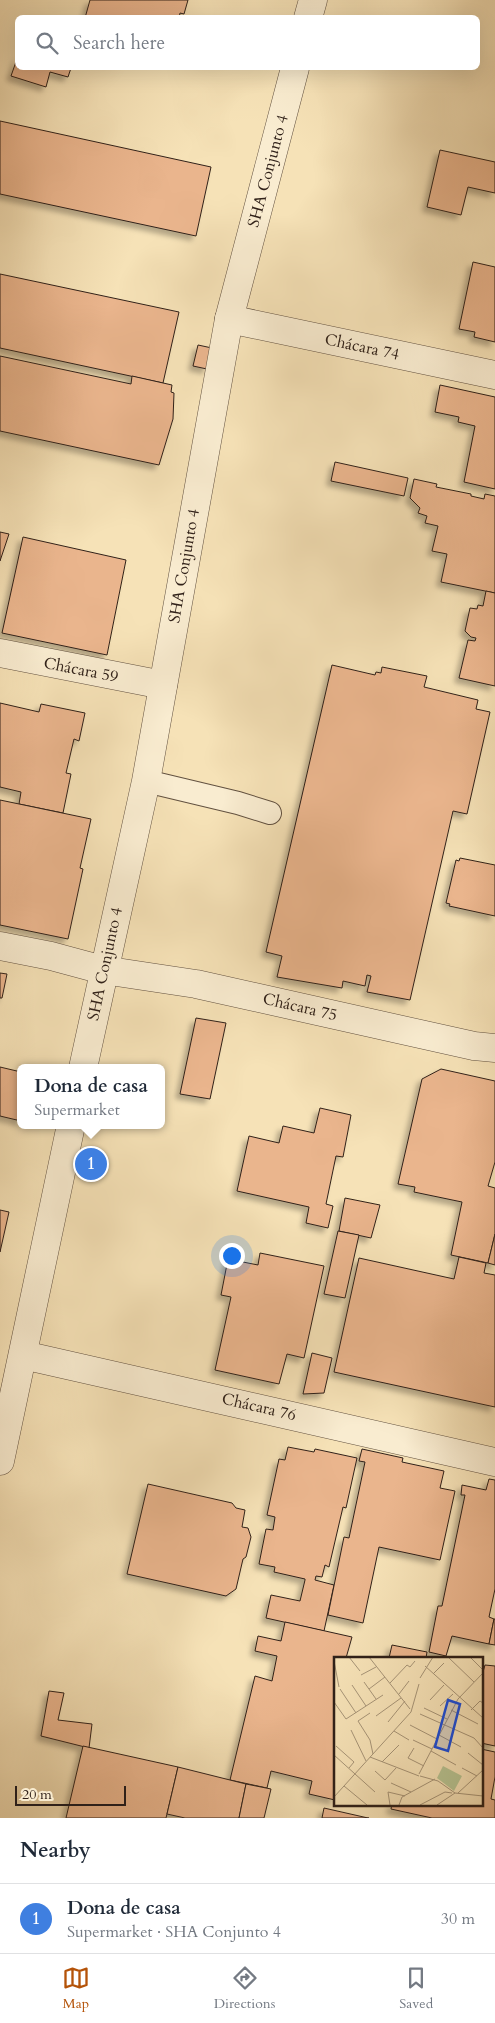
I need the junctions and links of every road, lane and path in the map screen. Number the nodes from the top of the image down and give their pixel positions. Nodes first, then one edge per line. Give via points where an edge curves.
1 (313, 0) edge
2 (309, 15) edge
3 (294, 70) edge
4 (229, 319) junction
5 (495, 375) edge
6 (0, 653) edge
7 (162, 685) junction
8 (146, 782) junction
9 (270, 813) dead end
10 (0, 946) edge
11 (103, 970) junction
12 (495, 1048) edge
13 (84, 1064) edge
14 (70, 1129) edge
15 (23, 1354) junction
16 (0, 1461) edge
17 (495, 1462) edge

1 - 2 street
3 - 4 street, SHA Conjunto 4
4 - 5 street, Chácara 74
4 - 7 street, SHA Conjunto 4
6 - 7 street, Chácara 59
7 - 8 street, SHA Conjunto 4
8 - 9 lane
8 - 11 street, SHA Conjunto 4
10 - 11 street
11 - 12 street, Chácara 75 via 196,984
11 - 13 street, SHA Conjunto 4
14 - 15 street
15 - 16 street
15 - 17 street, Chácara 76

